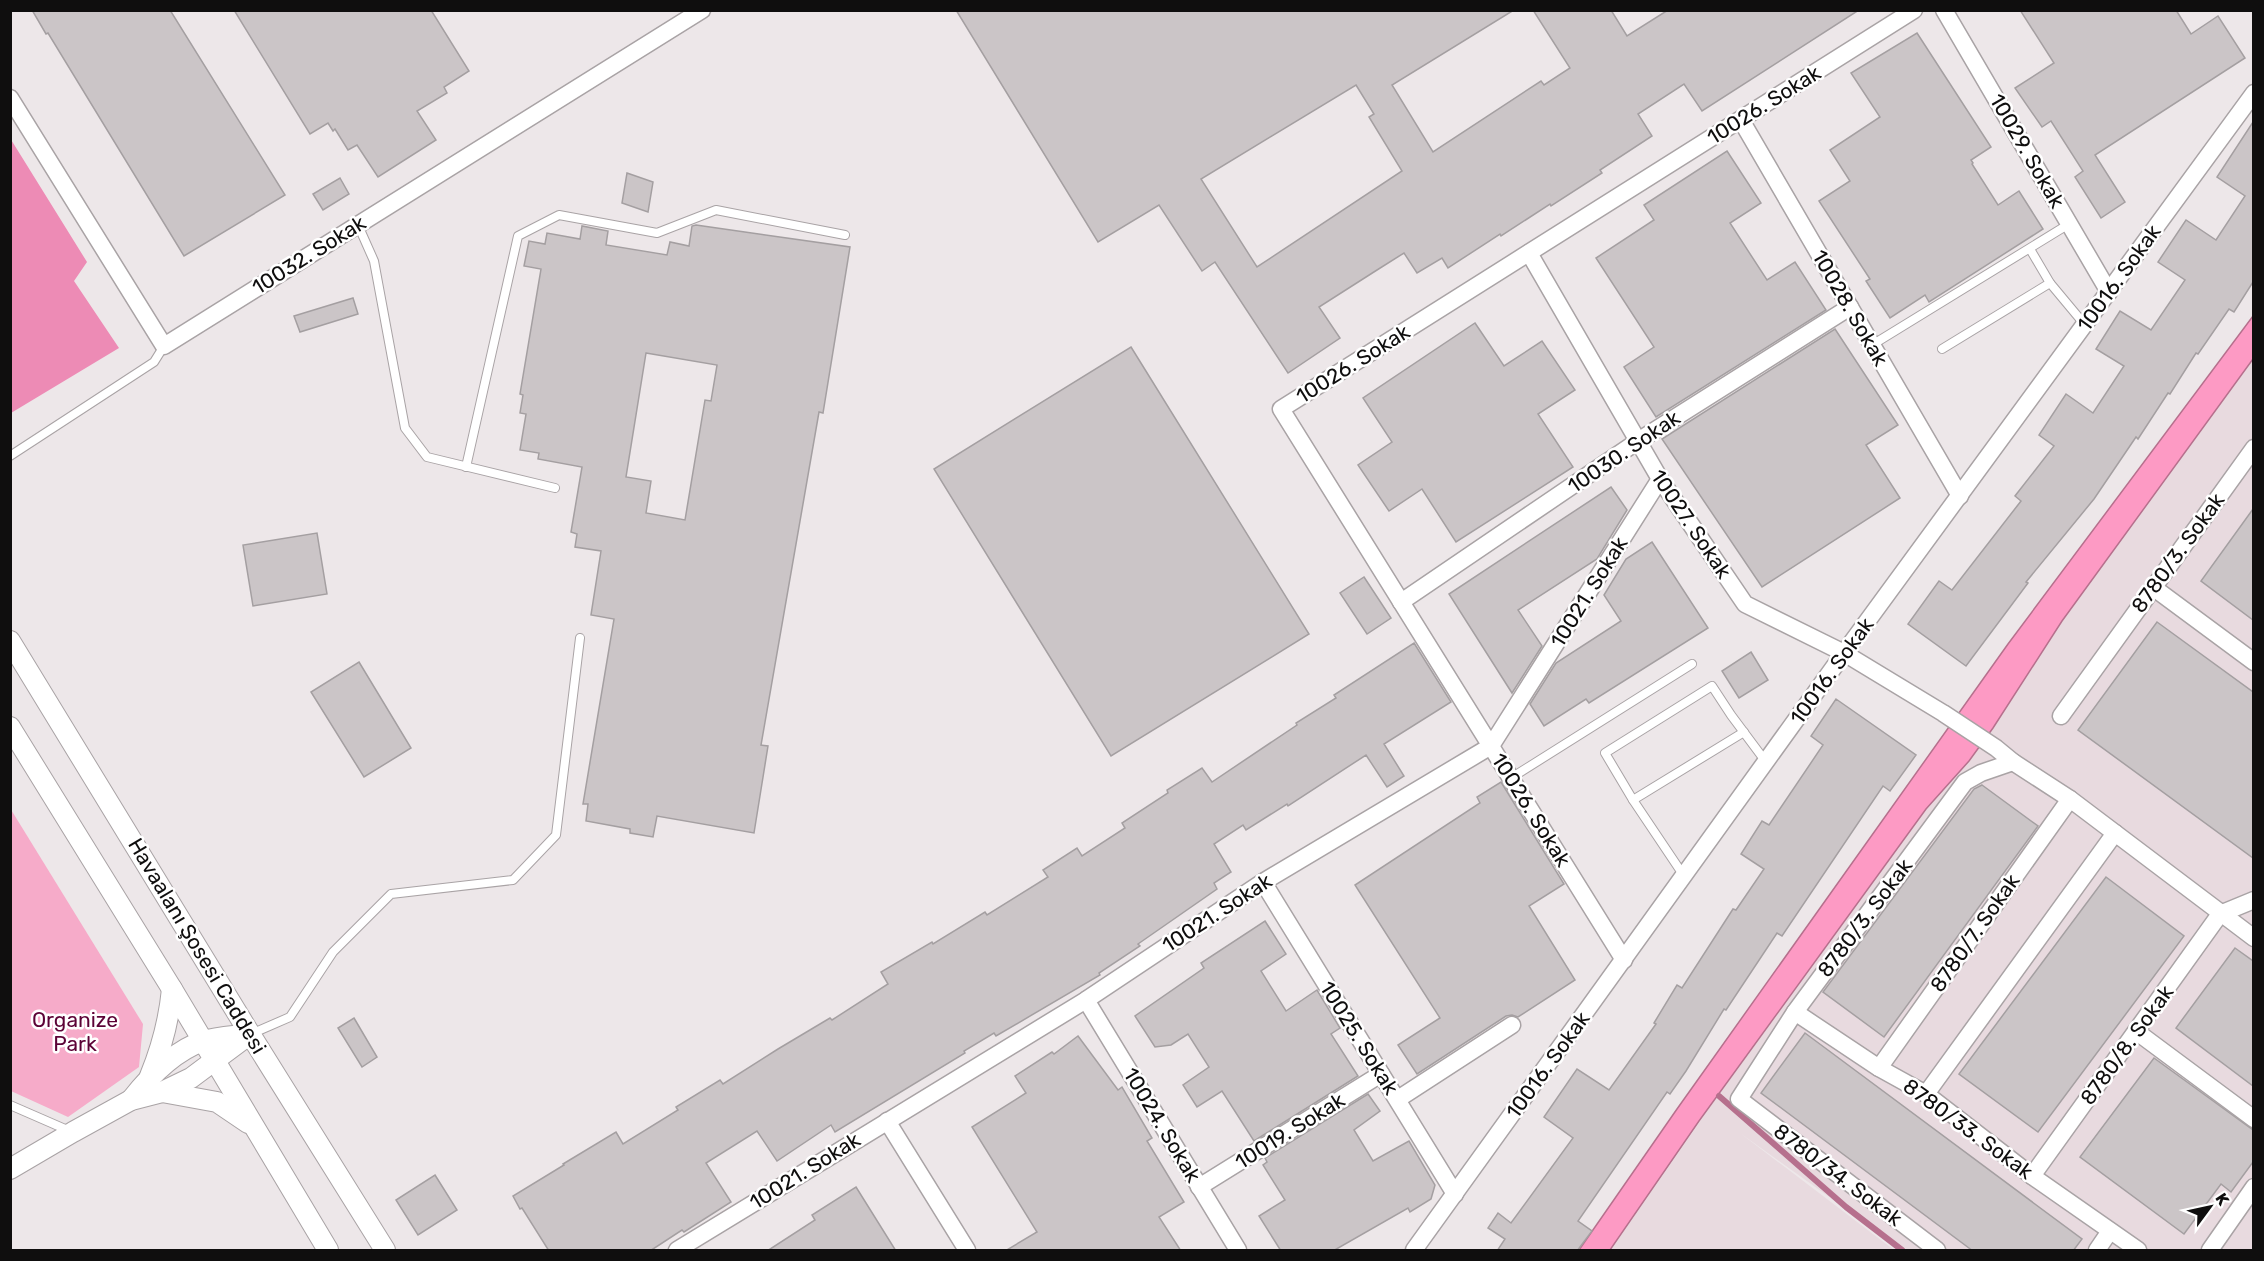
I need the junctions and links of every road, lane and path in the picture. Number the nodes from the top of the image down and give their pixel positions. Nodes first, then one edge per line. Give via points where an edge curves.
1 (702, 10) edge
2 (1914, 10) edge
3 (1944, 10) edge
4 (2253, 93) edge
5 (10, 99) edge
6 (1741, 120) junction
7 (2069, 224) junction
8 (358, 225) junction
9 (845, 235) dead end
10 (2030, 249) junction
11 (1529, 253) junction
12 (2050, 283) junction
13 (2109, 292) junction
14 (1850, 307) junction
15 (2085, 325) junction
16 (1872, 345) junction
17 (164, 346) junction
18 (1942, 350) dead end
19 (1638, 441) junction
20 (2252, 454) edge
21 (10, 456) edge
22 (466, 467) junction
23 (1660, 479) junction
24 (555, 488) dead end
25 (1960, 496) junction
26 (2154, 588) junction
27 (1401, 602) junction
28 (580, 638) dead end
29 (10, 641) edge
30 (1844, 653) junction
31 (2253, 662) edge
32 (1692, 664) dead end
33 (2061, 716) dead end
34 (10, 727) edge
35 (1744, 732) junction
36 (1491, 746) junction
37 (1766, 762) junction
38 (2013, 762) junction
39 (1511, 778) junction
40 (2070, 799) junction
41 (1633, 800) junction
42 (2115, 833) junction
43 (1684, 876) junction
44 (1263, 882) junction
45 (2253, 900) edge
46 (2220, 914) junction
47 (2253, 938) edge
48 (1624, 960) junction
49 (172, 989) junction
50 (1086, 1000) junction
51 (1795, 1012) junction
52 (1512, 1025) dead end
53 (2137, 1032) junction
54 (250, 1034) junction
55 (203, 1041) junction
56 (215, 1062) junction
57 (1879, 1068) junction
58 (1381, 1074) junction
59 (150, 1076) junction
60 (162, 1092) junction
61 (1926, 1094) junction
62 (1398, 1099) junction
63 (1739, 1099) joint
64 (131, 1100) junction
65 (10, 1105) edge
66 (2253, 1119) edge
67 (887, 1121) junction
68 (253, 1126) junction
69 (73, 1132) junction
70 (10, 1170) edge
71 (2032, 1176) junction
72 (1199, 1187) junction
73 (2253, 1187) edge
74 (1455, 1194) junction
75 (2110, 1231) junction
76 (328, 1251) edge
77 (386, 1251) edge
78 (677, 1251) edge
79 (967, 1251) edge
80 (1238, 1251) edge
81 (1414, 1251) edge
82 (1936, 1251) edge
83 (2097, 1251) edge
84 (2138, 1251) edge
85 (2210, 1251) edge

1 - 8 street, 10032. Sokak
2 - 6 street, 10026. Sokak
3 - 7 street, 10029. Sokak
4 - 13 street, 10016. Sokak
5 - 17 street
6 - 11 street, 10026. Sokak
6 - 14 street, 10028. Sokak
7 - 10 lane
7 - 13 street, 10029. Sokak
8 - 17 street, 10032. Sokak
8 - 22 lane via 374,261 405,428 427,457
9 - 22 lane via 716,210 657,233 559,215 518,236
10 - 12 lane
10 - 16 lane
11 - 19 street, 10027. Sokak
11 - 27 street, 10026. Sokak via 1281,409
12 - 15 lane
12 - 18 lane
13 - 15 street, 10016. Sokak
14 - 16 street, 10028. Sokak
14 - 19 street, 10030. Sokak
15 - 25 street, 10016. Sokak
16 - 25 street, 10028. Sokak
17 - 21 lane via 153,362
19 - 23 street, 10027. Sokak
19 - 27 street, 10030. Sokak
20 - 26 street, 8780/3. Sokak
22 - 24 lane
23 - 30 street, 10027. Sokak via 1744,604
23 - 36 street, 10021. Sokak
25 - 30 street, 10016. Sokak
26 - 31 street
26 - 33 street, 8780/3. Sokak
27 - 36 street, 10026. Sokak
28 - 54 lane via 556,835 513,880 391,894 333,952 290,1017
29 - 54 street, Havaalanı Şosesi Caddesi
30 - 37 street, 10016. Sokak
30 - 38 street, 10027. Sokak via 1943,713
32 - 39 lane
34 - 49 street, Havaalanı Şosesi Caddesi
35 - 37 lane
35 - 41 lane
35 - 41 lane via 1712,686 1605,753
36 - 39 street, 10026. Sokak
36 - 44 street, 10021. Sokak
37 - 43 street, 10016. Sokak
38 - 40 street, 10027. Sokak
38 - 51 street, 8780/3. Sokak via 1965,782
39 - 48 street, 10026. Sokak
40 - 42 street, 10027. Sokak
40 - 57 street, 8780/7. Sokak
41 - 43 lane
42 - 46 street, 10027. Sokak
42 - 61 street
43 - 48 street, 10016. Sokak
44 - 50 street, 10021. Sokak
44 - 58 street, 10025. Sokak
45 - 46 street
46 - 47 street, 10027. Sokak
46 - 53 street, 8780/8. Sokak
48 - 74 street, 10016. Sokak
49 - 55 street, Havaalanı Şosesi Caddesi
49 - 59 street via 169,1023
50 - 67 street, 10021. Sokak
50 - 72 street, 10024. Sokak
51 - 57 street, 8780/33. Sokak
51 - 63 street, 8780/3. Sokak
52 - 62 street
53 - 66 street
53 - 71 street, 8780/8. Sokak
54 - 55 street
54 - 56 street
54 - 77 street, Havaalanı Şosesi Caddesi
55 - 56 street, Havaalanı Şosesi Caddesi
55 - 59 street
56 - 60 street
56 - 68 street, Havaalanı Şosesi Caddesi
57 - 61 street, 8780/33. Sokak
58 - 62 street, 10025. Sokak
58 - 72 street, 10019. Sokak
59 - 64 street
60 - 64 street
60 - 68 street via 217,1102
61 - 71 street, 8780/33. Sokak
62 - 74 street, 10025. Sokak
63 - 82 street, 8780/34. Sokak
64 - 69 street
65 - 69 lane
67 - 78 street, 10021. Sokak
67 - 79 street
68 - 76 street, Havaalanı Şosesi Caddesi
69 - 70 street
71 - 75 street, 8780/33. Sokak
72 - 80 street, 10024. Sokak
73 - 85 street
74 - 81 street, 10016. Sokak
75 - 83 street
75 - 84 street, 8780/33. Sokak

